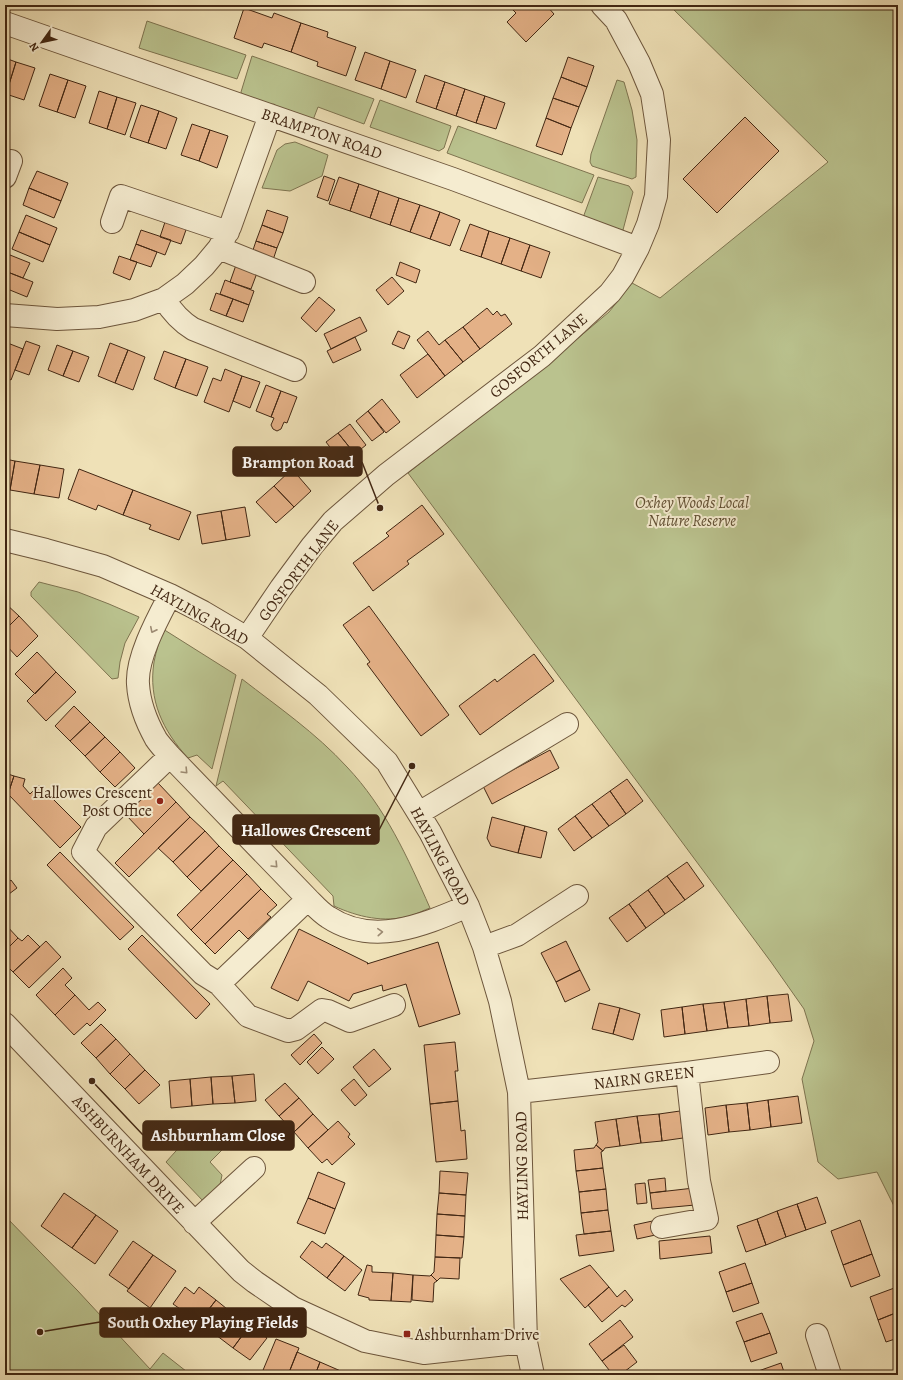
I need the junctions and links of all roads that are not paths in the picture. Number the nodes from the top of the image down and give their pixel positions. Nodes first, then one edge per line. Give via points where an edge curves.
1 (602, 5) edge
2 (5, 24) edge
3 (270, 115) junction
4 (112, 222) dead end
5 (223, 240) junction
6 (638, 248) junction
7 (304, 282) dead end
8 (164, 299) junction
9 (5, 315) edge
10 (295, 370) dead end
11 (5, 540) edge
12 (170, 595) junction
13 (247, 638) junction
14 (567, 724) dead end
15 (170, 756) junction
16 (418, 813) junction
17 (577, 896) dead end
18 (308, 898) junction
19 (468, 906) junction
20 (484, 947) junction
21 (220, 984) junction
22 (394, 1005) dead end
23 (5, 1024) edge
24 (768, 1062) dead end
25 (687, 1073) junction
26 (519, 1092) junction
27 (254, 1168) dead end
28 (194, 1223) junction
29 (662, 1227) dead end
30 (817, 1335) dead end
31 (526, 1342) junction
32 (533, 1375) edge
33 (830, 1375) edge

1 - 6 street, GOSFORTH LANE via 616,20 639,63 652,94 659,140 656,196
2 - 3 street, BRAMPTON ROAD
3 - 5 street
3 - 6 street, BRAMPTON ROAD via 453,179
4 - 5 street via 121,196
5 - 7 street
5 - 8 street via 204,266
6 - 13 street, GOSFORTH LANE via 610,293 542,356 386,474 333,521 281,588
8 - 9 street via 134,310 99,317 57,319
8 - 10 street via 173,313 193,329
11 - 12 street, HAYLING ROAD via 103,566
12 - 13 street, HAYLING ROAD
12 -> 15 street via 148,640 138,683 149,725
13 - 16 street, HAYLING ROAD via 318,695 387,762
14 - 16 street
15 -> 18 street
15 - 21 street via 96,827 83,852 203,974
16 - 19 street, HAYLING ROAD
17 - 20 street via 517,935
18 -> 19 street via 327,917 342,925 358,931 377,933 401,930
18 - 21 street
19 - 20 street, HAYLING ROAD
20 - 26 street, HAYLING ROAD via 500,1001
21 - 22 street via 248,1016 288,1031 296,1030 322,1010 350,1020
23 - 28 street, ASHBURNHAM DRIVE
24 - 25 street, NAIRN GREEN
25 - 26 street, NAIRN GREEN
25 - 29 street via 699,1181 707,1219
26 - 31 street, HAYLING ROAD
27 - 28 street
28 - 31 street, ASHBURNHAM DRIVE via 241,1271 272,1294 293,1308 365,1341 424,1353
30 - 33 street
31 - 32 street, HAYLING ROAD

